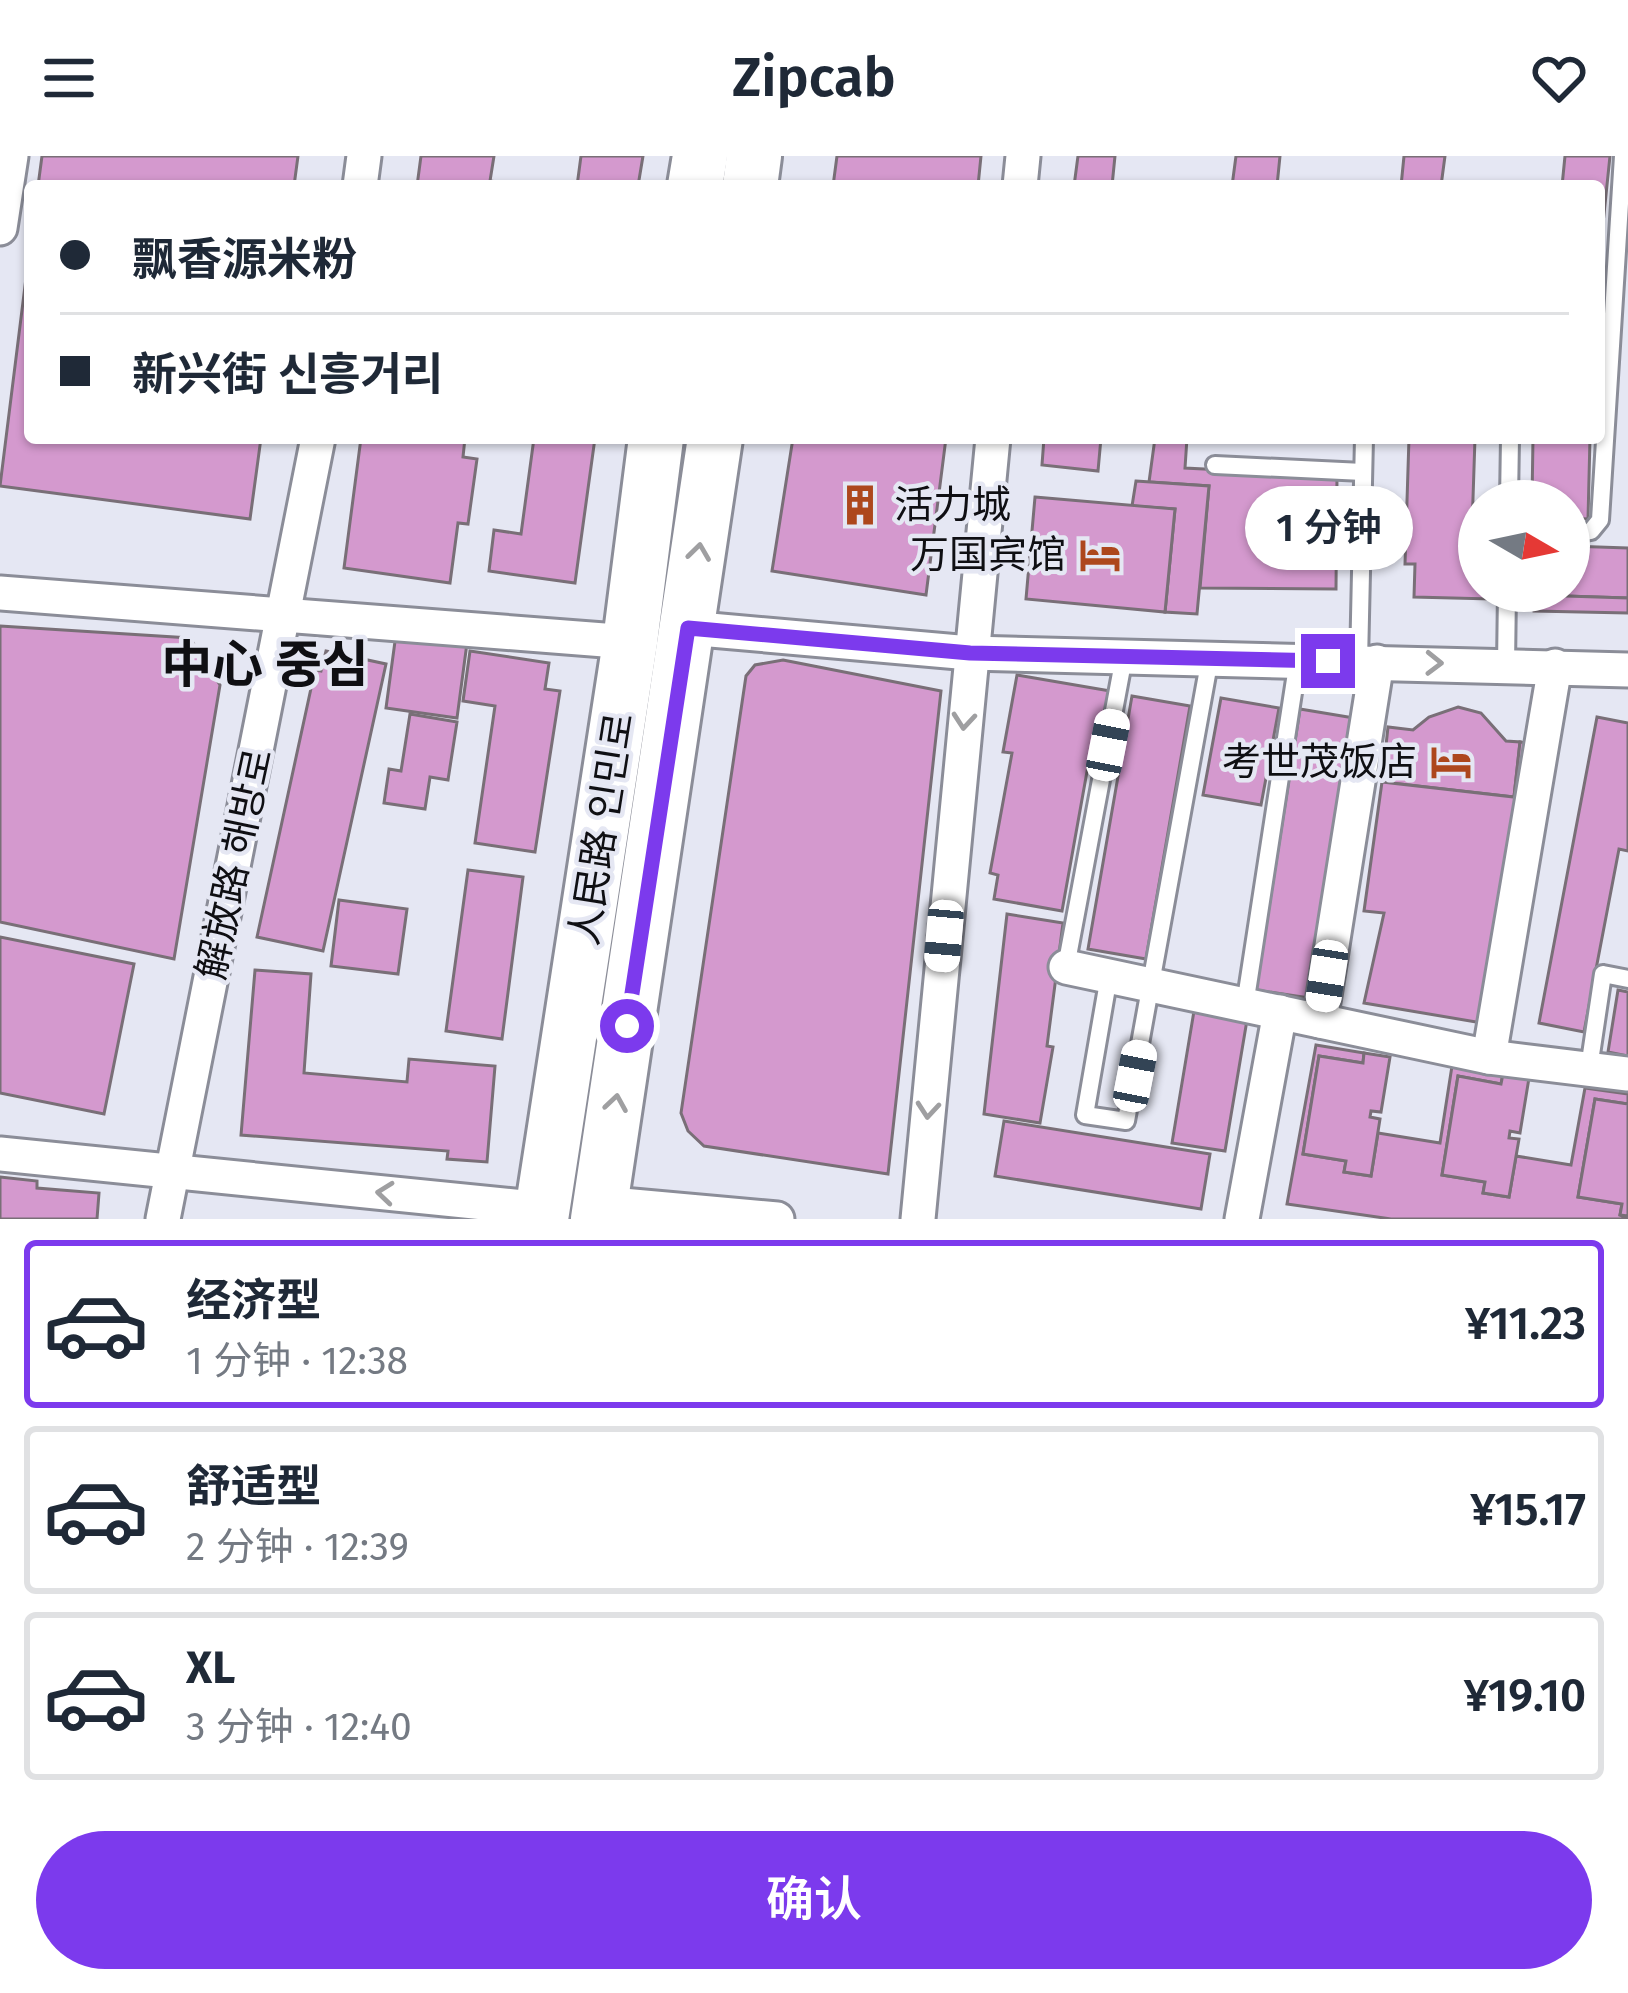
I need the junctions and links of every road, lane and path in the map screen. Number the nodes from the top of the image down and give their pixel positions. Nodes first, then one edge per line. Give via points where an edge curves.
1 (11, 156) edge
2 (1623, 156) edge
3 (0, 228) edge
4 (1605, 441) edge
5 (317, 444) edge
6 (655, 444) edge
7 (714, 444) edge
8 (992, 444) edge
9 (1364, 444) edge
10 (1510, 444) edge
11 (1605, 444) edge
12 (1215, 464) dead end
13 (1363, 472) junction
14 (1509, 480) edge
15 (1590, 531) edge
16 (0, 593) edge
17 (1507, 612) edge
18 (286, 616) junction
19 (688, 628) junction
20 (631, 642) junction
21 (970, 653) junction
22 (1124, 657) junction
23 (1210, 657) junction
24 (1298, 661) junction
25 (1368, 662) junction
26 (1506, 665) junction
27 (1556, 666) junction
28 (1628, 670) edge
29 (1066, 967) joint
30 (1108, 976) junction
31 (1628, 979) edge
32 (1153, 985) junction
33 (1245, 1004) junction
34 (1280, 1012) junction
35 (1320, 1021) junction
36 (1489, 1057) junction
37 (1589, 1068) junction
38 (1628, 1074) edge
39 (0, 1154) edge
40 (171, 1171) junction
41 (599, 1211) edge
42 (542, 1214) edge
43 (164, 1219) edge
44 (778, 1219) edge
45 (918, 1219) edge
46 (1242, 1219) edge

1 - 3 street
2 - 4 lane
5 - 18 street, 解放路 해방로
6 - 20 main road, 人民路 인민로
19 -> 7 main road, 人民路 인민로
8 - 21 street
9 - 13 lane
10 - 14 lane
11 - 15 lane via 1600,520
12 - 13 lane
13 - 25 lane
16 - 18 street
17 - 26 lane
18 - 20 street
18 - 40 street, 解放路 해방로
19 - 21 street
41 -> 19 main road, 人民路 인민로
20 - 42 main road, 人民路 인민로
21 - 22 street
21 -> 45 street
22 - 23 street
22 - 29 lane
23 - 24 street
23 - 32 lane
24 - 25 street
24 - 33 lane
25 -> 26 street
25 - 35 street
26 - 27 street
27 - 28 street
27 - 36 street
29 - 30 street
30 - 32 street
30 - 32 lane via 1085,1114 1126,1121
31 - 37 lane via 1603,974
32 - 33 street
33 - 34 street
34 - 35 street
34 - 46 street
35 - 36 street
36 - 37 street
37 - 38 street
39 - 40 street
42 -> 40 street
40 - 43 street, 解放路 해방로
41 - 44 street

